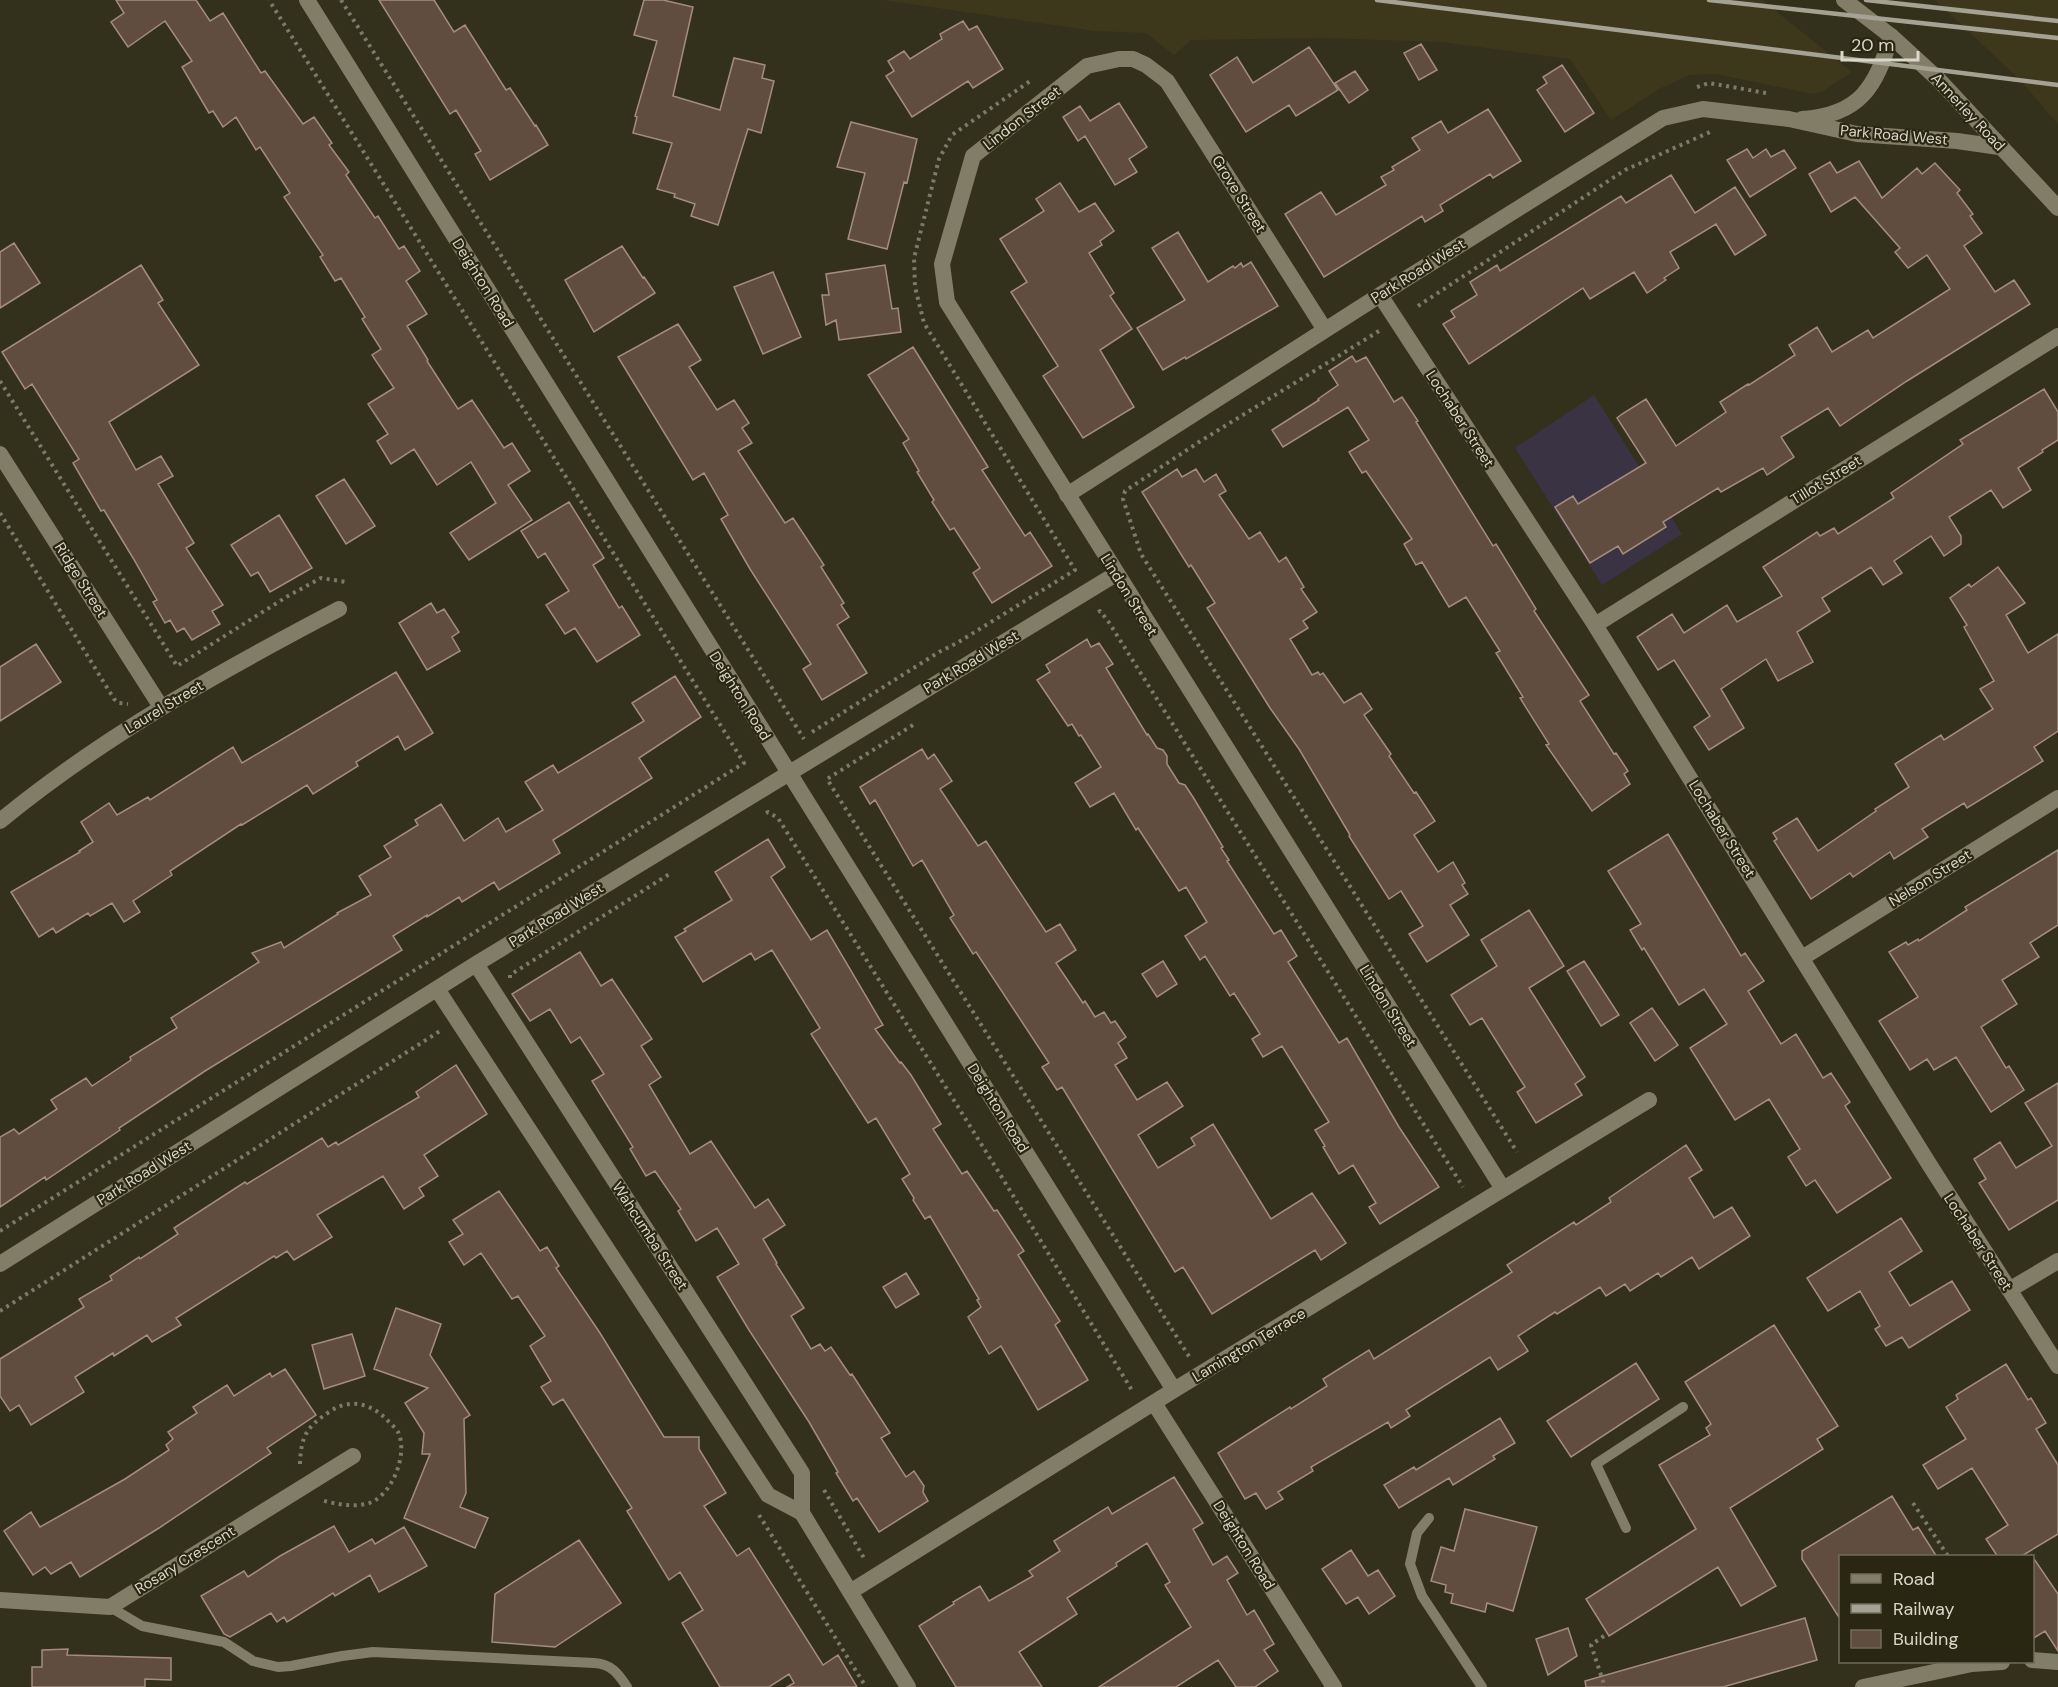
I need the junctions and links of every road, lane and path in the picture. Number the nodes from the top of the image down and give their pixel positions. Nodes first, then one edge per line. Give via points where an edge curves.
1 (269, 0) edge
2 (307, 0) edge
3 (341, 0) edge
4 (1844, 0) edge
5 (1891, 36) junction
6 (1146, 65) joint
7 (1037, 77) dead end
8 (1686, 90) dead end
9 (1773, 94) dead end
10 (1789, 119) junction
11 (1719, 134) dead end
12 (2000, 147) junction
13 (2058, 208) edge
14 (1380, 295) junction
15 (1418, 306) dead end
16 (1325, 330) junction
17 (1379, 330) dead end
18 (2058, 336) edge
19 (0, 381) edge
20 (0, 454) edge
21 (1067, 495) junction
22 (0, 513) edge
23 (1116, 574) junction
24 (346, 582) dead end
25 (339, 609) dead end
26 (1091, 615) dead end
27 (1594, 625) junction
28 (128, 705) dead end
29 (161, 707) junction
30 (916, 723) dead end
31 (788, 772) junction
32 (2058, 798) edge
33 (760, 817) dead end
34 (0, 821) edge
35 (679, 868) dead end
36 (1802, 958) junction
37 (476, 964) junction
38 (510, 975) dead end
39 (437, 988) junction
40 (441, 1031) dead end
41 (1649, 1100) dead end
42 (1516, 1152) dead end
43 (1463, 1187) dead end
44 (1503, 1190) junction
45 (0, 1230) edge
46 (2058, 1261) edge
47 (0, 1264) edge
48 (2009, 1290) junction
49 (0, 1311) edge
50 (1190, 1358) dead end
51 (2058, 1366) edge
52 (1174, 1390) junction
53 (1134, 1393) dead end
54 (1154, 1403) junction
55 (1683, 1407) dead end
56 (353, 1456) dead end
57 (1913, 1503) dead end
58 (802, 1513) junction
59 (1429, 1518) dead end
60 (1626, 1528) dead end
61 (1947, 1555) edge
62 (850, 1592) junction
63 (0, 1600) edge
64 (110, 1607) junction
65 (1604, 1636) dead end
66 (2034, 1660) edge
67 (2058, 1662) edge
68 (1986, 1663) edge
69 (627, 1687) edge
70 (908, 1687) edge
71 (1334, 1687) edge
72 (1482, 1687) edge
73 (1605, 1687) edge
74 (1863, 1687) edge

1 - 45 path via 744,763
2 - 31 street, Deighton Road
3 - 7 path via 804,739 939,651 1075,570 924,323 915,287 920,236 939,159 952,135
4 - 5 street, Annerley Road
5 - 10 street, Park Road West via 1878,75 1857,101 1826,116
5 - 12 street, Annerley Road via 1938,79
6 - 16 street, Grove Street via 1167,81
6 - 21 street, Lindon Street via 1126,59 1088,66 973,156 942,264 947,302
8 - 9 path via 1709,83
10 - 12 street, Park Road West via 1857,134
10 - 14 street, Park Road West via 1703,109 1663,118
11 - 15 path via 1708,132 1625,170
12 - 13 street, Annerley Road
14 - 16 street, Park Road West
14 - 27 street, Lochaber Street
16 - 21 street, Park Road West
17 - 42 path via 1199,442 1125,491 1123,499 1141,554
18 - 27 street, Tillot Street
19 - 24 path via 177,666 321,578
20 - 29 street, Ridge Street
21 - 23 street, Lindon Street
22 - 28 path via 114,699
23 - 31 street, Park Road West
23 - 44 street, Lindon Street
25 - 29 street, Laurel Street
26 - 43 path via 1100,611 1108,621
27 - 36 street, Lochaber Street
29 - 34 street, Laurel Street via 53,778
30 - 50 path via 828,779
31 - 37 street, Park Road West
31 - 52 street, Deighton Road
32 - 36 street, Nelson Street
33 - 53 path via 768,812 778,818
35 - 38 path
36 - 48 street, Lochaber Street
37 - 39 street, Park Road West
37 - 58 street, Wahcumba Street via 802,1473
39 - 47 street, Park Road West
39 - 58 street via 768,1495
40 - 49 path
41 - 44 street, Lamington Terrace
44 - 52 street, Lamington Terrace
46 - 48 street
48 - 51 street, Lochaber Street
52 - 54 street, Lamington Terrace
54 - 62 street, Lamington Terrace
54 - 71 street, Deighton Road
55 - 60 lane via 1596,1464
56 - 64 street, Rosary Crescent
57 - 61 path
58 - 62 street
59 - 72 lane via 1417,1533 1410,1563 1422,1596
62 - 70 street
63 - 64 street
64 - 69 lane via 142,1626 224,1642 253,1661 278,1667 373,1652 594,1663 609,1665
65 - 73 path via 1591,1645
66 - 67 street
68 - 74 street

